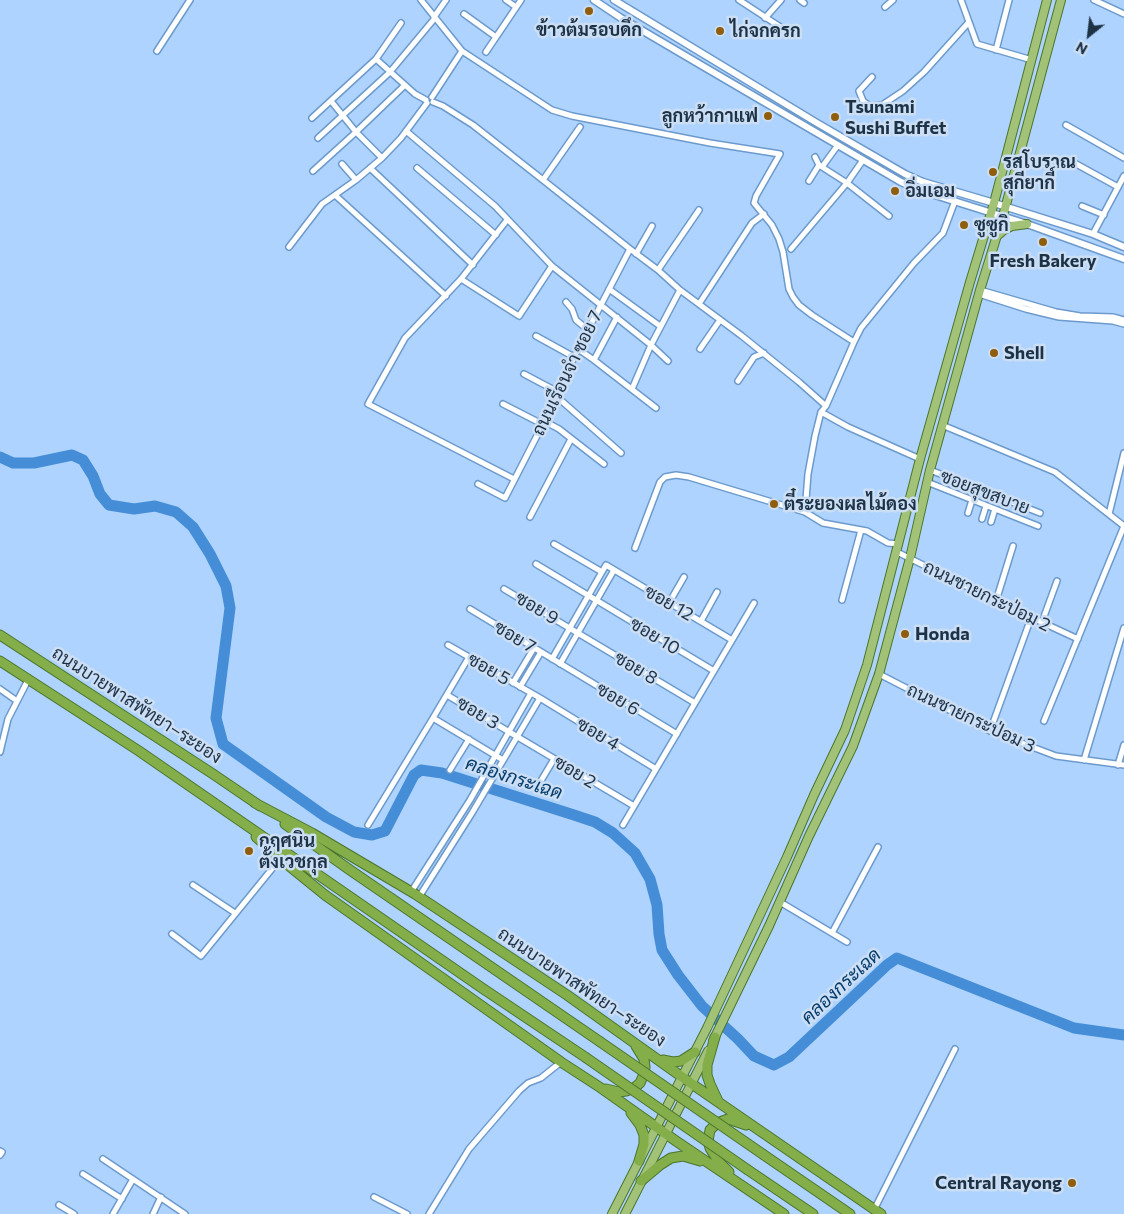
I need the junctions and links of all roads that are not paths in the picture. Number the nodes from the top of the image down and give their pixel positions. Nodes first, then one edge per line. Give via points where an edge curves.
1 (190, 0) edge
2 (421, 0) edge
3 (446, 0) edge
4 (506, 0) edge
5 (521, 0) edge
6 (594, 0) edge
7 (614, 0) edge
8 (739, 0) edge
9 (781, 0) edge
10 (893, 0) edge
11 (961, 0) edge
12 (1009, 0) edge
13 (1048, 0) edge
14 (1061, 0) edge
15 (1094, 0) edge
16 (516, 7) junction
17 (885, 7) dead end
18 (464, 14) dead end
19 (1124, 14) edge
20 (434, 17) junction
21 (765, 18) junction
22 (969, 22) junction
23 (401, 23) dead end
24 (782, 28) dead end
25 (496, 37) junction
26 (996, 50) junction
27 (157, 51) dead end
28 (462, 52) junction
29 (486, 52) dead end
30 (376, 59) junction
31 (1032, 60) junction
32 (390, 72) junction
33 (872, 77) dead end
34 (747, 80) junction
35 (405, 85) junction
36 (741, 89) junction
37 (433, 99) junction
38 (330, 101) junction
39 (426, 101) junction
40 (342, 116) junction
41 (312, 118) dead end
42 (1066, 125) dead end
43 (580, 127) dead end
44 (406, 131) junction
45 (356, 132) junction
46 (318, 138) dead end
47 (838, 145) junction
48 (815, 157) dead end
49 (382, 158) junction
50 (1124, 158) edge
51 (863, 160) junction
52 (1069, 160) dead end
53 (342, 164) dead end
54 (821, 166) junction
55 (370, 168) junction
56 (417, 168) dead end
57 (313, 171) dead end
58 (1124, 176) edge
59 (356, 180) junction
60 (543, 180) junction
61 (809, 181) dead end
62 (847, 183) junction
63 (1118, 187) junction
64 (335, 195) junction
65 (955, 201) junction
66 (994, 203) junction
67 (1082, 206) dead end
68 (1006, 207) junction
69 (699, 210) dead end
70 (991, 213) junction
71 (764, 214) junction
72 (1104, 215) junction
73 (889, 216) dead end
74 (1003, 216) junction
75 (507, 220) junction
76 (1027, 224) junction
77 (652, 226) dead end
78 (1093, 234) junction
79 (496, 235) junction
80 (997, 237) junction
81 (289, 247) dead end
82 (1124, 247) edge
83 (630, 249) junction
84 (791, 249) dead end
85 (636, 254) junction
86 (1124, 259) edge
87 (473, 265) junction
88 (552, 266) junction
89 (658, 270) junction
90 (461, 279) junction
91 (609, 289) junction
92 (680, 290) junction
93 (979, 292) junction
94 (446, 296) junction
95 (566, 302) dead end
96 (698, 304) junction
97 (600, 306) junction
98 (617, 318) junction
99 (720, 320) junction
100 (1124, 320) edge
101 (1124, 324) edge
102 (660, 326) junction
103 (588, 330) junction
104 (536, 336) dead end
105 (854, 342) junction
106 (651, 346) junction
107 (700, 349) dead end
108 (578, 350) junction
109 (764, 353) junction
110 (574, 357) junction
111 (594, 360) junction
112 (668, 361) dead end
113 (524, 374) dead end
114 (738, 380) dead end
115 (632, 389) junction
116 (557, 394) junction
117 (503, 404) dead end
118 (826, 406) junction
119 (656, 408) dead end
120 (821, 412) junction
121 (543, 423) junction
122 (942, 425) junction
123 (572, 438) junction
124 (622, 453) dead end
125 (1124, 453) edge
126 (920, 459) junction
127 (604, 464) dead end
128 (930, 470) junction
129 (514, 479) junction
130 (927, 482) junction
131 (478, 484) dead end
132 (972, 500) junction
133 (1017, 504) junction
134 (986, 506) junction
135 (994, 509) junction
136 (805, 512) junction
137 (968, 513) dead end
138 (1040, 513) dead end
139 (1109, 514) junction
140 (1012, 516) junction
141 (530, 517) dead end
142 (982, 519) dead end
143 (991, 522) dead end
144 (1038, 526) dead end
145 (1124, 526) edge
146 (861, 530) junction
147 (554, 544) dead end
148 (1013, 546) dead end
149 (635, 548) dead end
150 (898, 548) junction
151 (910, 558) junction
152 (536, 564) dead end
153 (614, 570) junction
154 (602, 572) junction
155 (684, 577) dead end
156 (1057, 581) dead end
157 (504, 589) dead end
158 (717, 592) dead end
159 (589, 596) junction
160 (842, 600) dead end
161 (596, 601) junction
162 (996, 602) junction
163 (670, 603) junction
164 (754, 603) dead end
165 (470, 609) dead end
166 (1032, 618) junction
167 (701, 621) junction
168 (1042, 622) junction
169 (570, 628) junction
170 (1124, 628) edge
171 (578, 633) junction
172 (0, 635) edge
173 (1078, 639) junction
174 (732, 640) junction
175 (448, 645) dead end
176 (534, 648) junction
177 (541, 652) junction
178 (469, 657) junction
179 (552, 659) junction
180 (0, 661) edge
181 (560, 664) junction
182 (714, 671) junction
183 (879, 674) junction
184 (28, 680) junction
185 (513, 683) junction
186 (520, 687) junction
187 (0, 689) edge
188 (531, 693) junction
189 (447, 695) junction
190 (540, 698) junction
191 (17, 701) junction
192 (695, 703) junction
193 (434, 718) junction
194 (1044, 721) dead end
195 (990, 731) junction
196 (509, 732) junction
197 (676, 734) junction
198 (517, 737) junction
199 (1, 738) edge
200 (469, 739) junction
201 (1124, 745) edge
202 (0, 752) edge
203 (495, 756) junction
204 (554, 759) junction
205 (503, 760) junction
206 (1084, 760) junction
207 (1121, 765) edge
208 (656, 769) junction
209 (450, 770) dead end
210 (478, 786) junction
211 (536, 789) dead end
212 (485, 790) junction
213 (256, 803) junction
214 (634, 806) junction
215 (464, 808) junction
216 (472, 813) junction
217 (234, 816) junction
218 (368, 825) dead end
219 (623, 825) dead end
220 (878, 846) dead end
221 (280, 859) junction
222 (193, 885) dead end
223 (415, 894) junction
224 (780, 902) junction
225 (235, 913) junction
226 (832, 933) junction
227 (172, 934) dead end
228 (847, 942) dead end
229 (717, 1034) junction
230 (633, 1042) junction
231 (955, 1049) dead end
232 (695, 1052) junction
233 (658, 1059) junction
234 (561, 1062) junction
235 (682, 1076) junction
236 (692, 1084) junction
237 (601, 1088) junction
238 (719, 1102) junction
239 (625, 1106) junction
240 (656, 1127) junction
241 (760, 1131) junction
242 (666, 1133) junction
243 (0, 1151) edge
244 (0, 1155) edge
245 (103, 1159) dead end
246 (639, 1161) junction
247 (716, 1168) junction
248 (83, 1174) dead end
249 (132, 1179) junction
250 (641, 1181) junction
251 (738, 1182) junction
252 (374, 1197) dead end
253 (122, 1198) junction
254 (161, 1198) junction
255 (59, 1205) dead end
256 (877, 1212) edge
257 (74, 1214) edge
258 (113, 1214) edge
259 (153, 1214) edge
260 (185, 1214) edge
261 (407, 1214) edge
262 (429, 1214) edge
263 (612, 1214) edge
264 (624, 1214) edge
265 (784, 1214) edge
266 (814, 1214) edge
267 (850, 1214) edge

1 - 27 street
2 - 20 street
3 - 20 street
4 - 16 street
5 - 16 street
6 - 36 street
7 - 34 street
8 - 21 street
9 - 21 street
10 - 17 street
11 - 22 street
12 - 26 street
13 - 31 main road
14 - 68 main road
15 - 19 street
16 - 25 street
18 - 25 street
20 - 28 street
20 - 32 street
21 - 24 street
22 - 26 street via 977,44
22 - 33 street via 903,91 882,104 870,106 862,100 859,91
23 - 30 street
25 - 29 street
26 - 31 street
28 - 37 street
28 - 71 street via 560,113 780,154 754,203
30 - 32 street
30 - 38 street
31 - 66 main road
32 - 35 street
32 - 40 street
34 - 36 street
34 - 66 street via 905,174
35 - 39 street
35 - 45 street
36 - 47 street
37 - 39 street via 428,97
37 - 60 street via 473,125
38 - 40 street
38 - 41 street
39 - 44 street
40 - 45 street
40 - 46 street
42 - 50 street
43 - 60 street
44 - 49 street
44 - 75 street via 495,206
45 - 49 street
45 - 57 street
47 - 51 street
47 - 54 street
48 - 54 street
49 - 55 street
51 - 62 street
51 - 65 street via 919,190
52 - 63 street
53 - 59 street
54 - 61 street
54 - 62 street
55 - 59 street
55 - 87 street
56 - 79 street
58 - 63 street
59 - 64 street
60 - 83 street
62 - 73 street
62 - 84 street
63 - 72 street
64 - 81 street via 318,207
64 - 94 street
65 - 70 street
65 - 105 street via 943,233 908,270 861,328
66 - 68 street
66 - 70 main road
67 - 72 street
68 - 74 main road
68 - 78 street
69 - 89 street
70 - 74 street
70 - 126 main road
71 - 96 street via 752,223
71 - 105 street via 779,239 793,298 812,315
72 - 78 street
74 - 76 street
74 - 80 main road
75 - 79 street
75 - 88 street
76 - 80 main road via 1012,226
76 - 86 street
77 - 85 street
78 - 82 street
79 - 87 street
80 - 93 main road
83 - 85 street
83 - 91 street, ถนนเรือนจำ ซอย 7
85 - 89 street
87 - 90 street
88 - 90 street via 519,316
88 - 97 street
89 - 92 street
90 - 94 street
91 - 97 street, ถนนเรือนจำ ซอย 7
91 - 102 street
92 - 96 street
92 - 102 street
93 - 100 street via 1056,312
93 - 101 street via 1059,317
93 - 122 main road
94 - 129 street via 405,338 368,404
95 - 103 street via 576,320
96 - 99 street
97 - 98 street
97 - 103 street, ถนนเรือนจำ ซอย 7
98 - 106 street
98 - 111 street
99 - 107 street
99 - 109 street
102 - 106 street
103 - 108 street, ถนนเรือนจำ ซอย 7
104 - 110 street
105 - 118 street
106 - 112 street
106 - 115 street
108 - 110 street, ถนนเรือนจำ ซอย 7
108 - 111 street
109 - 114 street via 754,357
109 - 118 street
110 - 116 street, ถนนเรือนจำ ซอย 7
111 - 115 street
113 - 116 street
115 - 119 street
116 - 121 street, ถนนเรือนจำ ซอย 7
116 - 124 street
117 - 121 street
118 - 120 street
120 - 126 street
120 - 136 street via 808,474
121 - 123 street via 559,428
121 - 129 street, ถนนเรือนจำ ซอย 7
122 - 128 main road
122 - 139 street via 1055,472
123 - 127 street
123 - 141 street
125 - 139 street
126 - 150 main road
128 - 130 main road
128 - 133 street, ซอยสุขสบาย
129 - 131 street, ถนนเรือนจำ ซอย 7 via 505,498
130 - 132 street
130 - 151 main road
132 - 134 street
132 - 137 street
133 - 138 street, ซอยสุขสบาย
133 - 140 street
134 - 135 street
134 - 142 street
135 - 140 street
135 - 143 street
136 - 146 street, ถนนชายกระป่อม 2 via 823,524
136 - 149 street, ถนนชายกระป่อม 2 via 689,477 665,477 660,482
139 - 145 street
140 - 144 street
145 - 173 street
146 - 150 street, ถนนชายกระป่อม 2
146 - 160 street
147 - 154 street
148 - 162 street
150 - 151 street, ถนนชายกระป่อม 2
150 - 232 main road via 867,665 845,730
151 - 162 street, ถนนชายกระป่อม 2
151 - 183 main road
152 - 159 street, ซอย 10
153 - 154 street, ซอย 12 via 606,566
153 - 161 street
153 - 163 street, ซอย 12
154 - 159 street
155 - 163 street
156 - 168 street
157 - 169 street, ซอย 9
158 - 167 street
159 - 161 street, ซอย 10
159 - 169 street
161 - 171 street
161 - 182 street, ซอย 10
162 - 166 street, ถนนชายกระป่อม 2
163 - 167 street, ซอย 12
164 - 174 street
165 - 176 street, ซอย 7
166 - 168 street, ถนนชายกระป่อม 2
166 - 195 street
167 - 174 street, ซอย 12
168 - 173 street, ถนนชายกระป่อม 2
169 - 171 street, ซอย 9
169 - 179 street
170 - 206 street
171 - 181 street
171 - 192 street, ซอย 8
172 - 213 highway, ถนนบายพาสพัทยา–ระยอง
173 - 194 street
174 - 182 street
175 - 178 street, ซอย 5
176 - 177 street, ซอย 7
176 - 185 street
177 - 179 street, ซอย 7
177 - 186 street
178 - 185 street, ซอย 5
178 - 189 street
179 - 181 street, ซอย 7
180 - 184 highway
181 - 197 street, ซอย 6
182 - 192 street
183 - 195 street, ถนนชายกระป่อม 3
183 - 224 main road via 853,746
184 - 191 street
184 - 217 highway
185 - 186 street, ซอย 5
186 - 188 street, ซอย 5
187 - 191 street
188 - 190 street, ซอย 5
188 - 196 street
189 - 193 street
189 - 196 street, ซอย 3
190 - 198 street
190 - 208 street, ซอย 4
191 - 199 street
192 - 197 street
193 - 200 street
193 - 218 street
195 - 206 street, ถนนชายกระป่อม 3 via 1056,756
196 - 198 street, ซอย 3
196 - 203 street
197 - 208 street
198 - 204 street, ซอย 2
198 - 205 street
199 - 202 street
200 - 203 street
200 - 209 street
201 - 207 street
203 - 205 street
203 - 210 street
204 - 211 street
204 - 214 street, ซอย 2
205 - 212 street
206 - 207 street, ถนนชายกระป่อม 3
208 - 214 street
210 - 212 street
210 - 215 street
212 - 216 street
213 - 223 highway, ถนนบายพาสพัทยา–ระยอง
213 - 267 highway, ถนนบายพาสพัทยา–ระยอง, bridge
214 - 219 street
215 - 216 street
215 - 223 street
216 - 223 street
217 - 221 highway
217 - 266 highway, bridge
220 - 226 street
221 - 225 street
221 - 234 highway via 325,895
222 - 225 street
223 - 230 highway, ถนนบายพาสพัทยา–ระยอง
224 - 226 street
224 - 229 main road
225 - 227 street via 201,956
226 - 228 street
229 - 236 main road
229 - 238 highway via 707,1075
230 - 233 highway, ถนนบายพาสพัทยา–ระยอง
230 - 237 highway via 644,1059 640,1083 619,1092
231 - 256 street
232 - 233 highway via 677,1062
232 - 235 main road
233 - 235 highway, ถนนบายพาสพัทยา–ระยอง
234 - 237 highway
234 - 262 street via 519,1091 469,1149
235 - 236 highway, ถนนบายพาสพัทยา–ระยอง
235 - 240 main road
236 - 238 highway, ถนนบายพาสพัทยา–ระยอง
236 - 242 main road
237 - 239 highway
238 - 241 highway, ถนนบายพาสพัทยา–ระยอง
239 - 240 highway
239 - 246 highway via 644,1135
240 - 242 highway
240 - 246 main road
241 - 251 highway via 728,1119 710,1130 710,1148
241 - 256 highway, ถนนบายพาสพัทยา–ระยอง
242 - 247 highway
242 - 250 main road
243 - 244 street
245 - 249 street
246 - 263 main road
247 - 250 highway via 690,1157 676,1156 666,1160
247 - 251 highway
248 - 253 street
249 - 253 street
249 - 254 street
250 - 264 main road
251 - 265 highway
252 - 261 street
253 - 258 street
254 - 259 street
254 - 260 street
255 - 257 street

